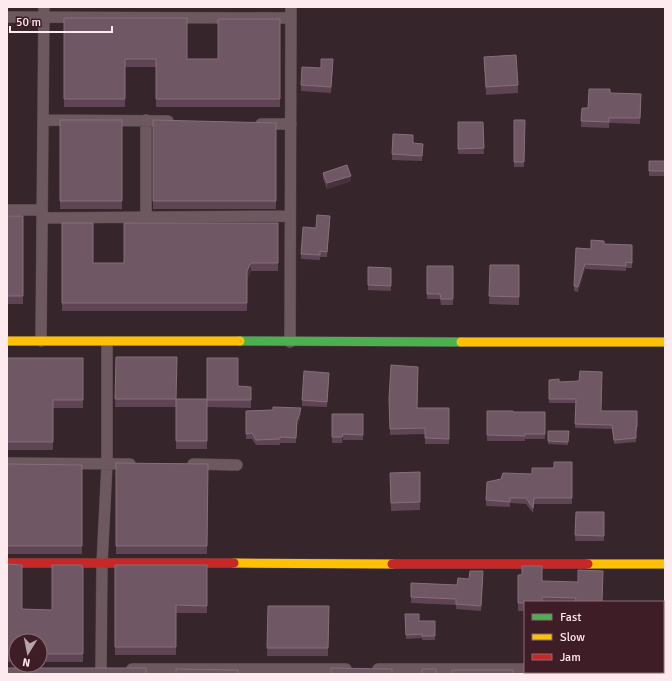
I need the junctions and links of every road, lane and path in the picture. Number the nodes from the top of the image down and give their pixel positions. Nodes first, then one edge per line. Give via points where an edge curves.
1 (44, 12) edge
2 (291, 13) edge
3 (7, 17) edge
4 (43, 120) junction
5 (146, 120) junction
6 (176, 121) edge
7 (252, 123) edge
8 (290, 124) junction
9 (7, 210) edge
10 (42, 214) junction
11 (290, 216) junction
12 (146, 217) junction
13 (7, 341) edge
14 (41, 341) junction
15 (107, 342) junction
16 (290, 342) junction
17 (665, 342) edge
18 (7, 463) edge
19 (107, 464) junction
20 (137, 464) edge
21 (183, 464) edge
22 (236, 465) dead end
23 (7, 563) edge
24 (102, 564) junction
25 (665, 564) edge
26 (101, 669) edge
27 (124, 669) edge
28 (355, 669) edge
29 (370, 669) edge
30 (524, 669) edge
31 (256, 672) edge

1 - 2 street
1 - 3 street
1 - 4 street
2 - 8 street
4 - 5 street
4 - 10 street
5 - 6 street
5 - 12 street
7 - 8 street
8 - 11 street
9 - 10 street
10 - 12 street
10 - 14 street
11 - 12 street
11 - 16 street
13 - 14 street
14 - 15 street
15 - 16 street
15 - 19 street
16 - 17 street
18 - 19 street
19 - 20 street
19 - 24 street
21 - 22 street
23 - 24 street
24 - 25 street
24 - 26 street
27 - 31 street
28 - 31 street
29 - 30 street

